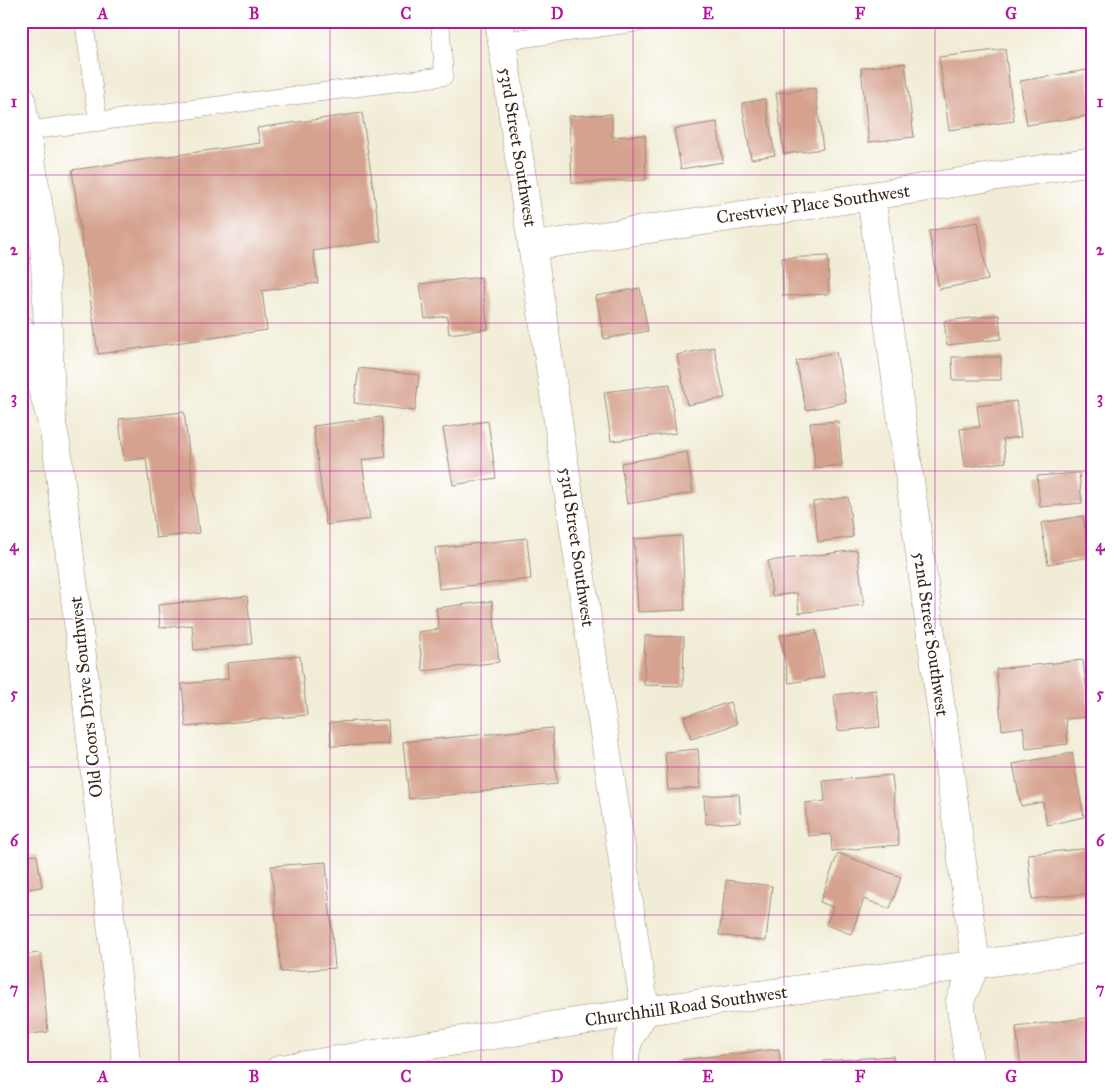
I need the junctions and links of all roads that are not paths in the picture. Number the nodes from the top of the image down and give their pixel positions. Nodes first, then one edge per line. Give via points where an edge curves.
1 (84, 21) edge
2 (440, 21) edge
3 (643, 22) edge
4 (584, 25) edge
5 (501, 31) edge
6 (21, 98) edge
7 (98, 122) junction
8 (26, 131) junction
9 (1093, 161) edge
10 (871, 196) junction
11 (534, 246) junction
12 (21, 330) edge
13 (52, 422) junction
14 (1093, 948) edge
15 (976, 964) junction
16 (645, 1011) junction
17 (403, 1059) edge
18 (127, 1069) edge
19 (280, 1069) edge
20 (626, 1069) edge
21 (970, 1069) edge

1 - 7 lane
2 - 7 lane via 444,76
3 - 4 lane
4 - 5 lane
5 - 11 street, 53rd Street Southwest
6 - 8 street
7 - 8 lane
8 - 13 street via 44,240
9 - 10 street, Crestview Place Southwest
10 - 11 street, Crestview Place Southwest
10 - 15 street, 52nd Street Southwest
11 - 16 street, 53rd Street Southwest
12 - 13 street, Old Coors Drive Southwest via 38,372
13 - 18 street, Old Coors Drive Southwest via 82,656
14 - 15 street, Churchhill Road Southwest
15 - 16 street, Churchhill Road Southwest
15 - 21 street via 960,1001
16 - 17 street, Churchhill Road Southwest
16 - 20 street via 625,1047
17 - 19 street, Churchhill Road Southwest

